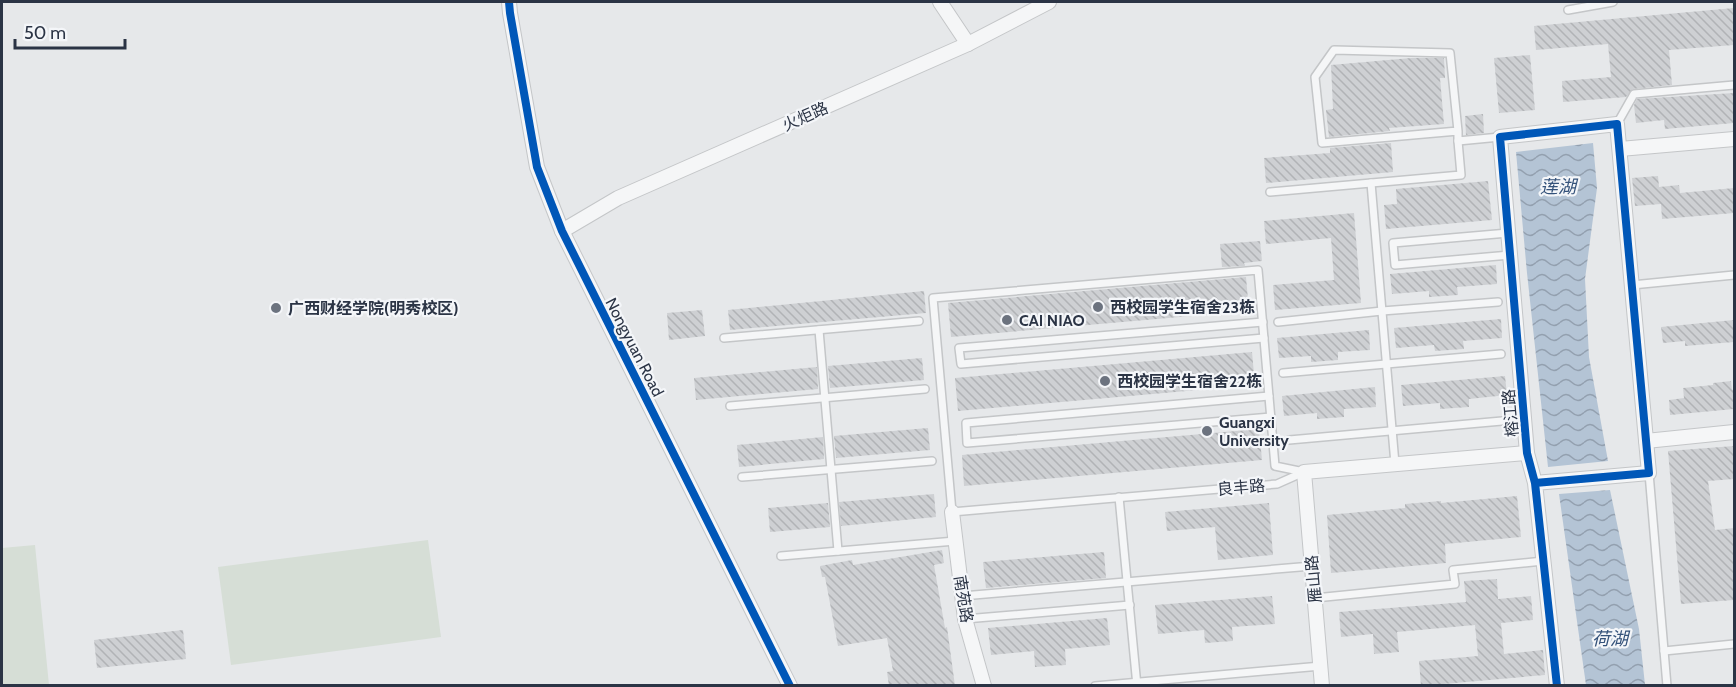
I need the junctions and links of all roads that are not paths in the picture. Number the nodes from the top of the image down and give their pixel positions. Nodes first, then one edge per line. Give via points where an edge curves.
1 (509, 2) edge
2 (940, 2) edge
3 (1049, 2) edge
4 (1613, 2) edge
5 (1568, 10) dead end
6 (968, 44) junction
7 (1734, 85) edge
8 (1617, 124) junction
9 (1458, 131) junction
10 (1500, 137) junction
11 (1734, 139) edge
12 (1458, 141) junction
13 (1620, 149) junction
14 (1371, 183) junction
15 (1270, 192) dead end
16 (562, 231) junction
17 (1508, 233) junction
18 (1510, 255) junction
19 (1734, 275) edge
20 (1632, 285) junction
21 (1498, 302) dead end
22 (1382, 311) junction
23 (919, 321) dead end
24 (1263, 322) junction
25 (1278, 322) dead end
26 (819, 330) junction
27 (724, 338) dead end
28 (1264, 338) junction
29 (1501, 354) dead end
30 (1386, 363) junction
31 (1283, 373) dead end
32 (926, 389) dead end
33 (1269, 396) junction
34 (825, 398) junction
35 (730, 406) dead end
36 (1271, 417) junction
37 (1502, 421) dead end
38 (1392, 431) junction
39 (1734, 432) edge
40 (1288, 440) dead end
41 (1646, 441) junction
42 (1527, 453) junction
43 (932, 461) dead end
44 (1395, 464) junction
45 (831, 470) junction
46 (1304, 472) junction
47 (1649, 473) junction
48 (742, 477) dead end
49 (1535, 483) junction
50 (1119, 497) junction
51 (952, 512) junction
52 (955, 541) junction
53 (838, 551) junction
54 (781, 556) dead end
55 (1544, 561) junction
56 (1312, 566) junction
57 (1128, 582) junction
58 (962, 596) junction
59 (1315, 598) junction
60 (1130, 605) junction
61 (965, 619) junction
62 (1734, 644) edge
63 (1664, 651) junction
64 (1321, 666) junction
65 (1137, 684) edge
66 (790, 686) edge
67 (984, 686) edge
68 (1095, 686) edge
69 (1322, 686) edge
70 (1557, 686) edge
71 (1668, 686) edge

1 - 16 street, Nongyuan Road via 537,167
2 - 6 street
3 - 6 street, 火炬路
4 - 5 lane
6 - 16 street, 火炬路 via 618,198
7 - 8 lane via 1634,94
8 - 10 street
8 - 13 street
9 - 9 lane via 1450,53 1334,50 1315,77 1322,143
9 - 12 lane
10 - 12 lane
10 - 17 street, 榕江路
11 - 13 street
12 - 14 lane via 1461,176
13 - 20 street
14 - 15 lane
14 - 22 lane
16 - 66 street, Nongyuan Road
17 - 18 street, 榕江路
17 - 18 lane via 1393,243 1395,265
18 - 42 street, 榕江路
19 - 20 lane
20 - 41 street
21 - 22 lane
22 - 25 lane
22 - 30 lane
23 - 26 lane
24 - 28 lane
24 - 28 lane via 959,348 961,364
24 - 51 lane via 1258,270 933,298
26 - 27 lane
26 - 34 lane
28 - 33 lane
29 - 30 lane
30 - 31 lane
30 - 38 lane
32 - 34 lane
33 - 36 lane
33 - 36 lane via 966,423 966,433 967,443
34 - 35 lane
34 - 45 lane
36 - 46 lane via 1275,466
37 - 38 lane
38 - 40 lane
38 - 44 lane
39 - 41 street
41 - 47 street
42 - 44 street, 良丰路
42 - 49 street, 榕江路
43 - 45 lane
44 - 46 street, 良丰路
45 - 48 lane
45 - 53 lane
46 - 50 lane, 良丰路 via 1276,484
46 - 56 street, 雁山路
47 - 49 street
47 - 63 lane
49 - 55 street, 榕江路
50 - 51 lane, 良丰路
50 - 57 lane
51 - 52 street, 南苑路
52 - 53 lane
52 - 58 street, 南苑路
53 - 54 lane
55 - 59 lane via 1454,570 1455,584
55 - 70 street, 榕江路
56 - 57 lane
56 - 59 street, 雁山路
57 - 58 lane
57 - 60 lane
58 - 61 street, 南苑路
59 - 64 street, 雁山路
60 - 61 lane
60 - 65 lane
61 - 67 street, 南苑路
62 - 63 lane
63 - 71 lane
64 - 65 lane
64 - 69 street, 雁山路
65 - 68 lane

